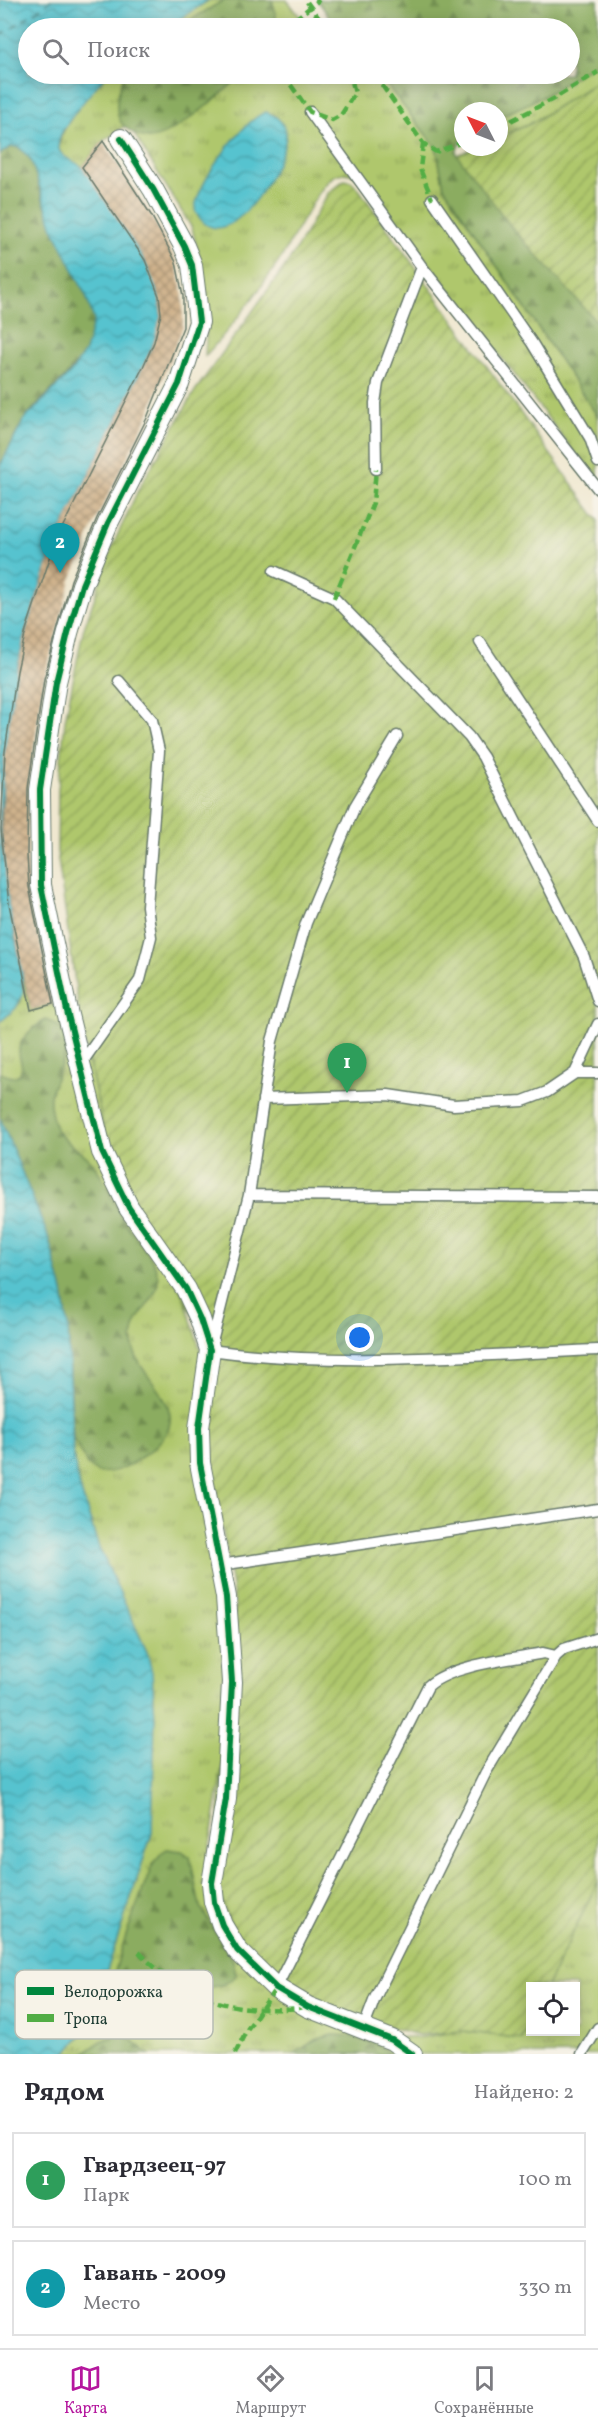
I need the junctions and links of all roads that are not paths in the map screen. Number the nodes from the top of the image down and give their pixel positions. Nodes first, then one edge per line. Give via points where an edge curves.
1 (310, 112) dead end
2 (121, 139) dead end
3 (432, 199) dead end
4 (422, 267) junction
5 (590, 438) junction
6 (598, 448) edge
7 (598, 462) edge
8 (376, 469) dead end
9 (598, 489) edge
10 (274, 571) dead end
11 (480, 642) dead end
12 (119, 681) dead end
13 (397, 736) dead end
14 (598, 821) edge
15 (598, 1001) edge
16 (598, 1024) edge
17 (81, 1064) junction
18 (575, 1072) junction
19 (598, 1073) edge
20 (263, 1100) junction
21 (249, 1195) junction
22 (598, 1197) edge
23 (210, 1350) junction
24 (598, 1350) edge
25 (598, 1509) edge
26 (220, 1565) junction
27 (598, 1638) edge
28 (556, 1656) junction
29 (276, 1988) junction
30 (364, 2027) junction
31 (598, 2028) edge
32 (412, 2054) edge
33 (582, 2054) edge

1 - 4 lane
2 - 17 street via 184,246 192,265 199,322 179,384 108,523 82,585 54,693 40,790 41,885
3 - 5 lane via 532,343
4 - 8 lane via 378,383
4 - 9 lane
5 - 6 lane
5 - 7 lane
10 - 15 lane via 334,598 470,737 574,936
11 - 14 lane
12 - 17 lane via 152,720 159,751 147,906 151,937 140,980
13 - 20 lane via 355,806 306,923 272,1041
16 - 18 lane
17 - 23 street via 102,1152 114,1183 186,1289
18 - 19 lane
18 - 20 lane via 547,1092 501,1104 454,1105 388,1095
20 - 21 lane
21 - 22 lane
21 - 23 lane
23 - 24 lane via 372,1361
23 - 26 street via 199,1428 200,1463
25 - 26 lane
26 - 29 street via 230,1642 231,1735 226,1798 212,1883 222,1925 237,1950
27 - 28 lane via 564,1649
28 - 29 lane via 543,1653 454,1672 428,1686
28 - 30 lane via 486,1772
29 - 30 street via 308,2007
30 - 32 street
31 - 33 lane

